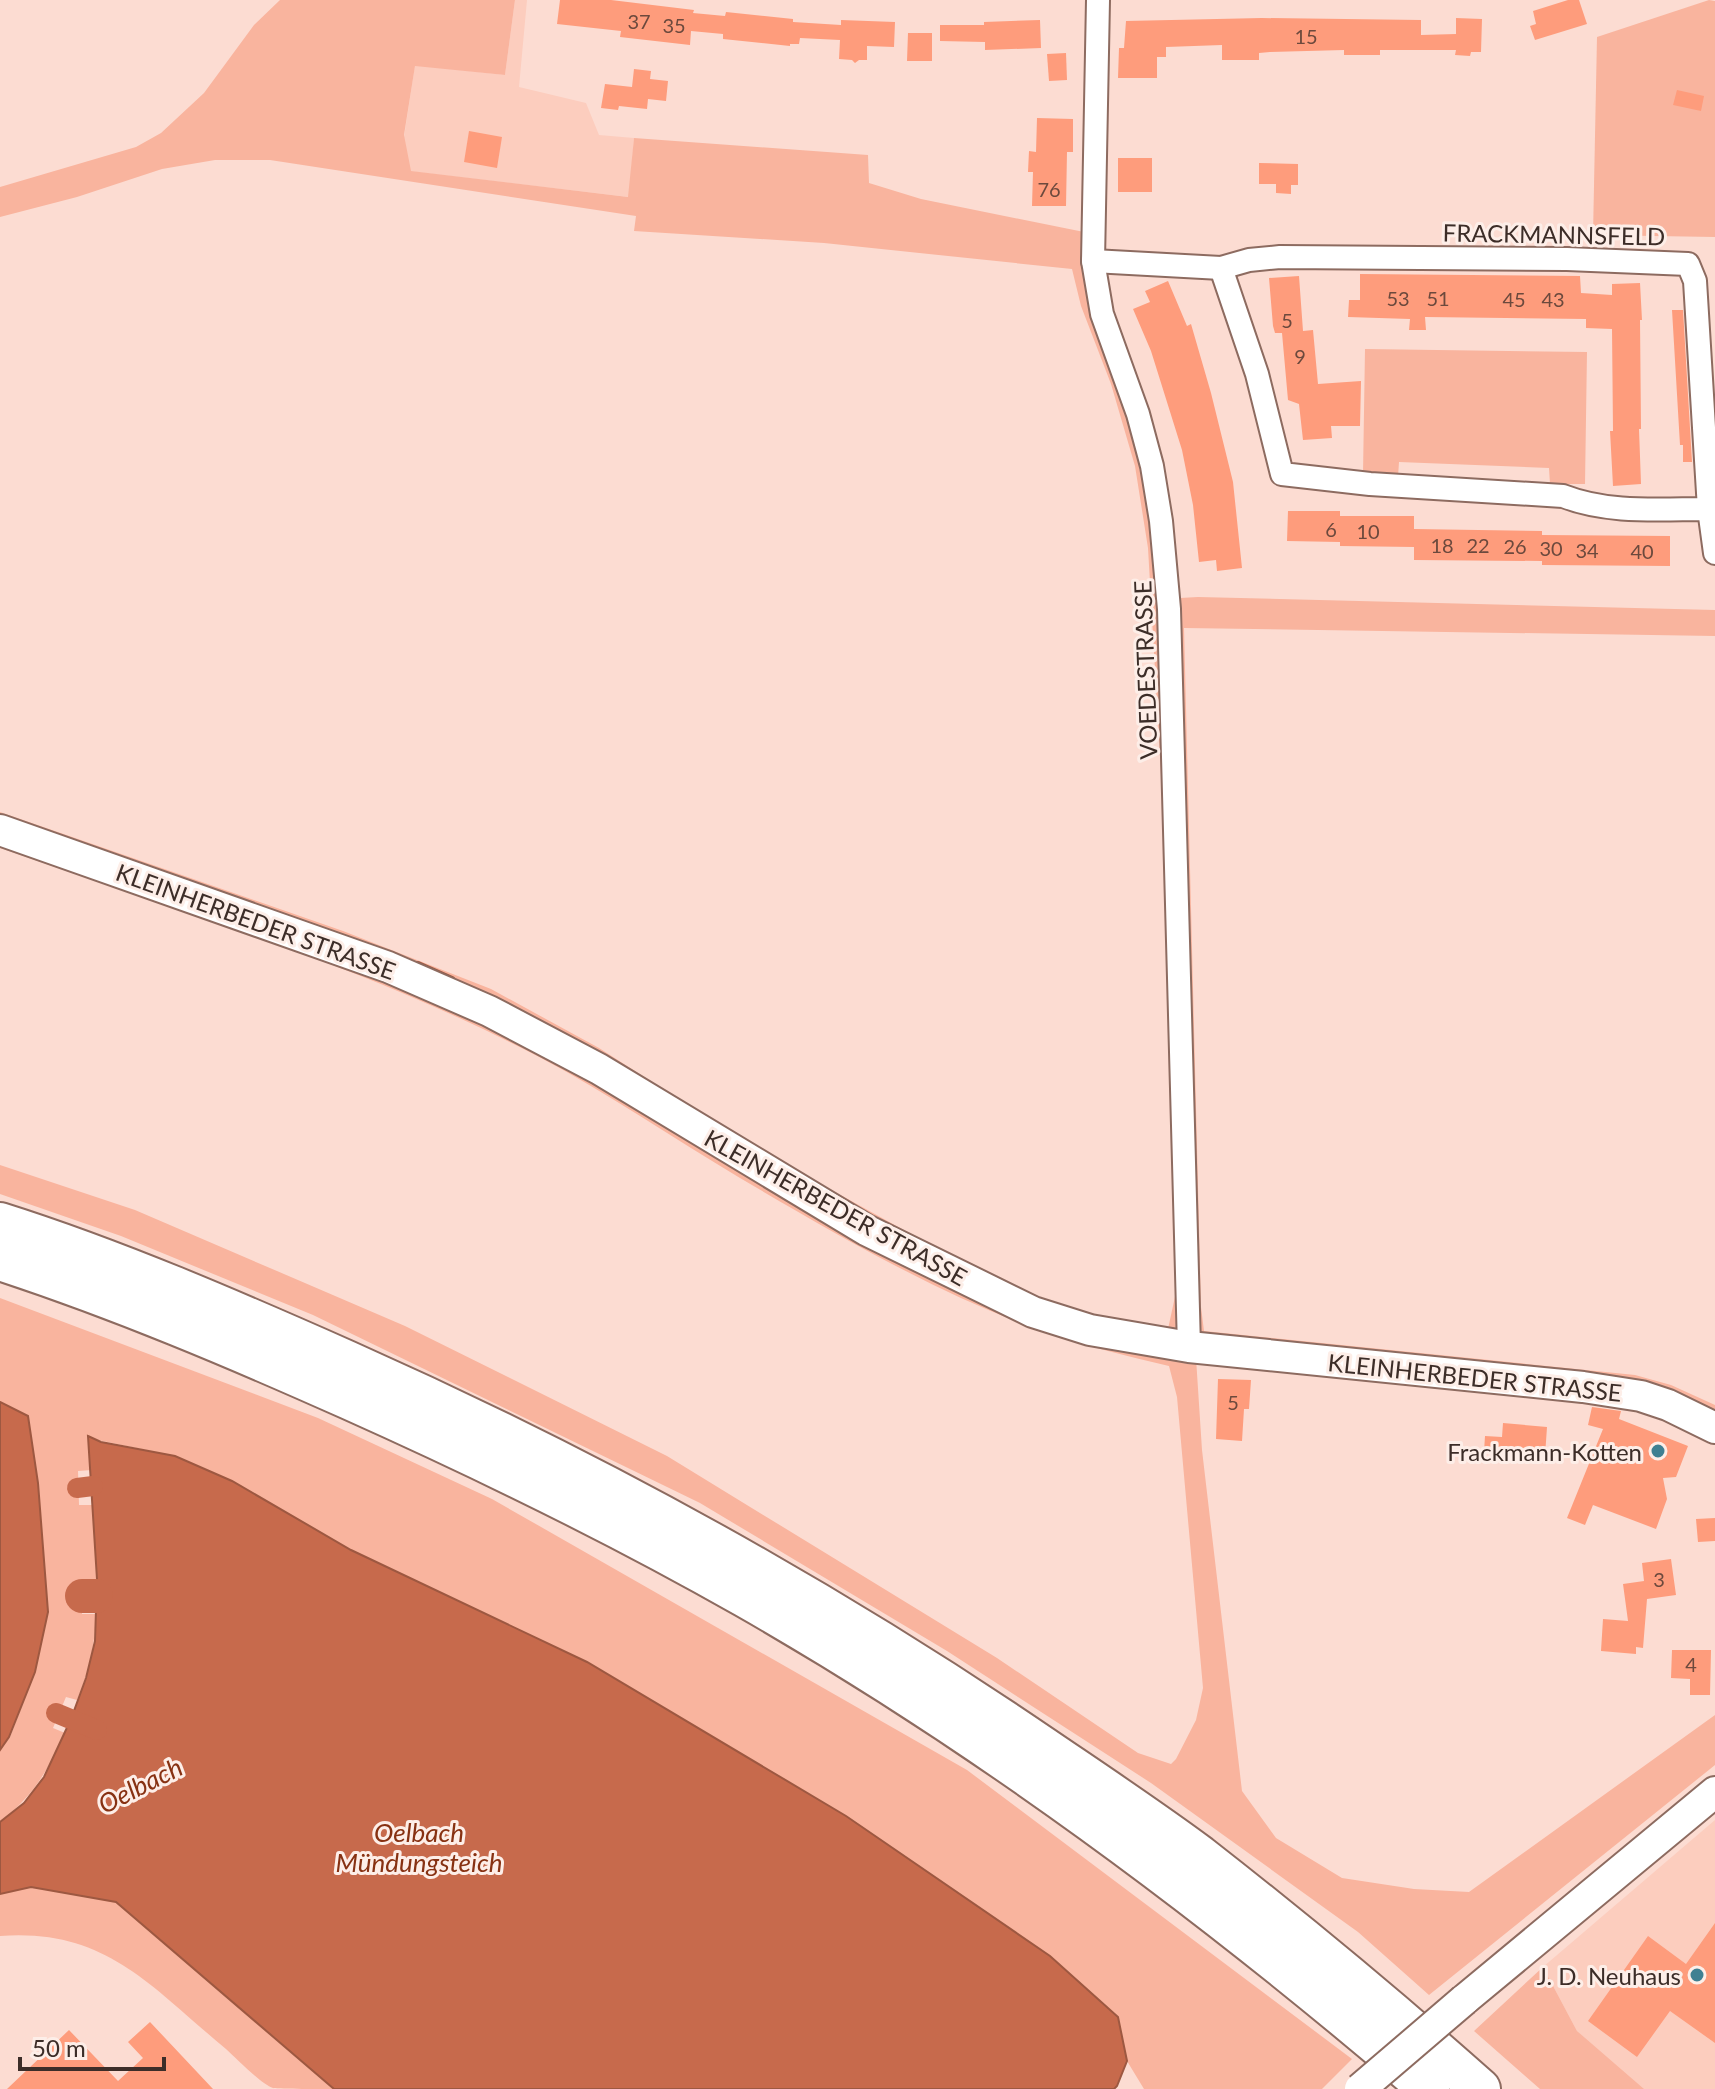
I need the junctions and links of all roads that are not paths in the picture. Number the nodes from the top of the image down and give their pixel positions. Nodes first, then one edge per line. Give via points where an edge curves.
1 (1098, 0) edge
2 (1093, 261) junction
3 (1221, 268) junction
4 (1709, 509) junction
5 (1715, 553) edge
6 (0, 830) edge
7 (0, 1223) edge
8 (0, 1260) edge
9 (1189, 1347) junction
10 (1715, 1428) edge
11 (1715, 1792) edge
12 (1360, 2089) edge
13 (1429, 2089) edge
14 (1480, 2089) edge

1 - 2 street, VOEDESTRASSE
2 - 3 street, FRACKMANNSFELD
2 - 9 street, VOEDESTRASSE via 1102,314 1152,466 1167,574
3 - 4 street via 1257,374 1282,474 1563,496 1589,506 1622,509
3 - 4 street, FRACKMANNSFELD via 1296,257 1688,264 1695,281
4 - 5 street, FRACKMANNSFELD
6 - 9 street, KLEINHERBEDER STRASSE via 420,979 599,1069 866,1230 988,1292 1090,1330
7 - 14 highway via 265,1325 443,1403 616,1489 860,1628 1196,1854 1357,1980
8 - 13 highway via 274,1365 418,1430 745,1597 969,1737 1180,1886
9 - 10 street, KLEINHERBEDER STRASSE via 1598,1389 1641,1396
11 - 12 street, bridge

